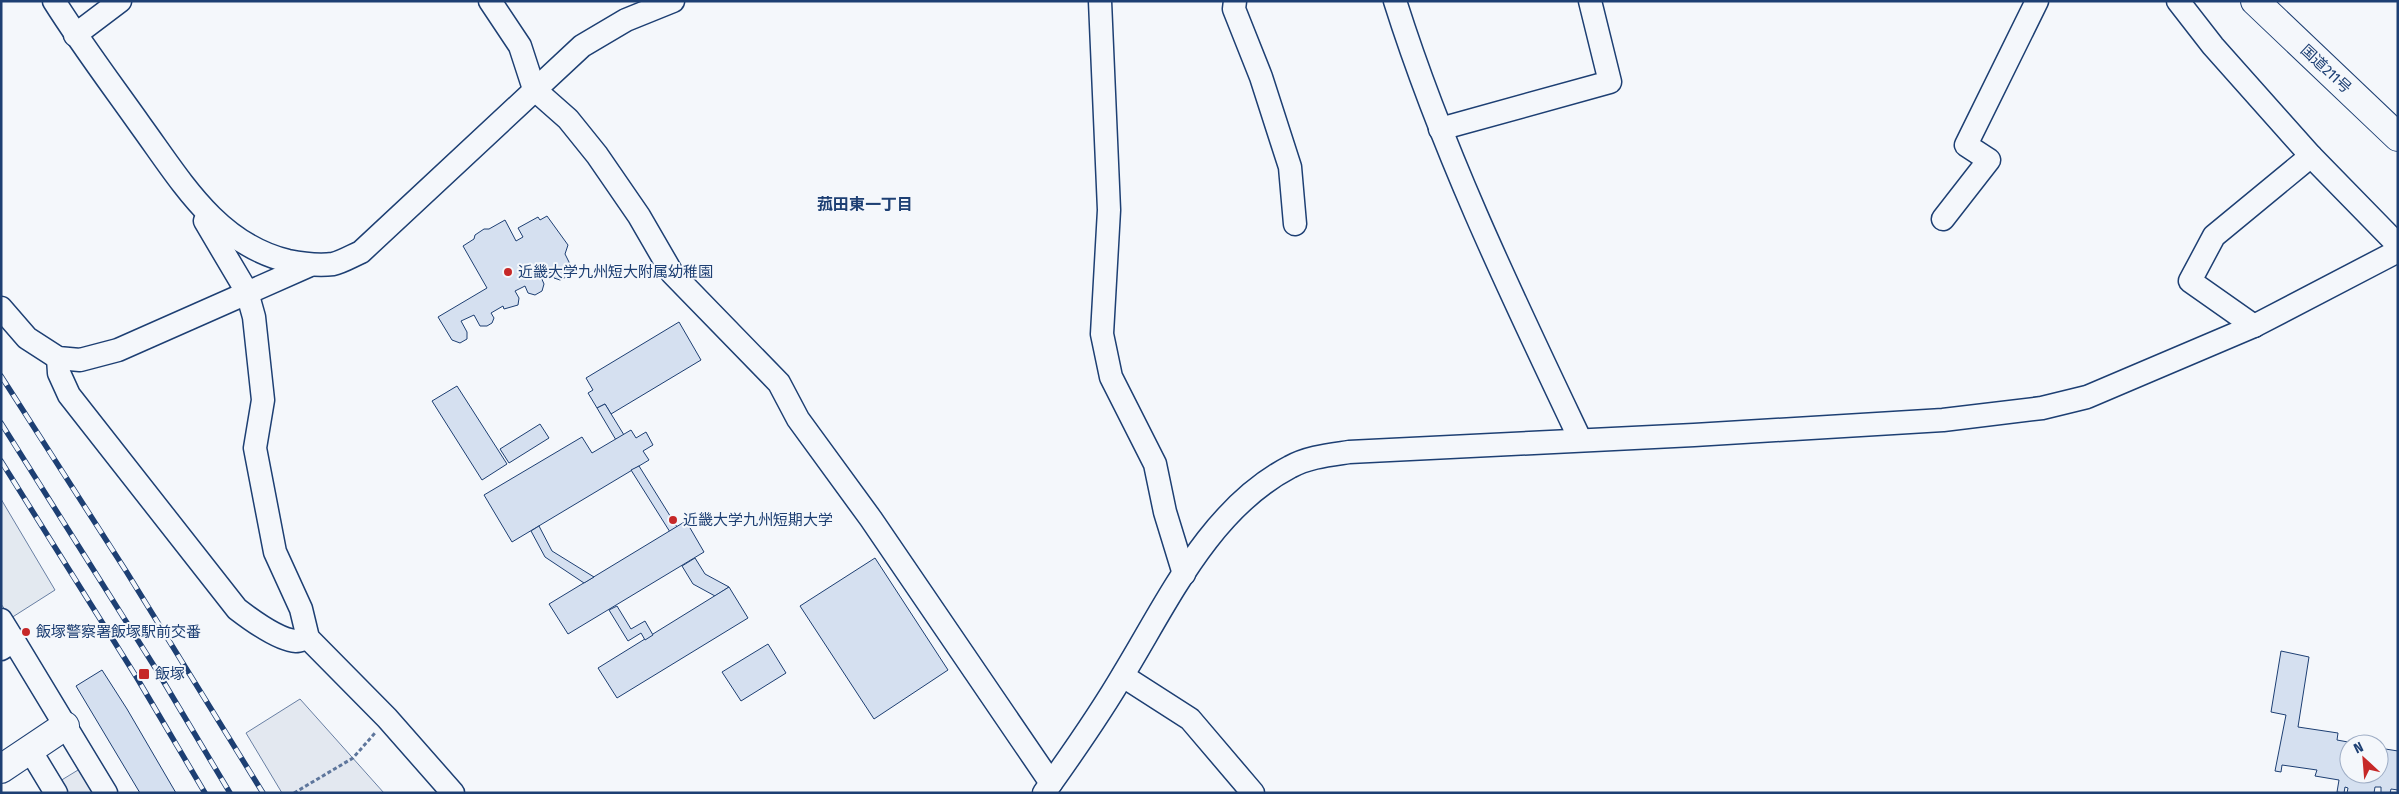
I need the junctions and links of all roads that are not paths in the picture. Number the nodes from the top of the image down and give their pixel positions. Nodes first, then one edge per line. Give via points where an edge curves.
1 (54, 1) edge
2 (120, 1) edge
3 (490, 1) edge
4 (673, 1) edge
5 (1100, 1) edge
6 (1235, 1) edge
7 (1395, 1) edge
8 (1590, 1) edge
9 (2037, 1) edge
10 (2178, 1) edge
11 (2254, 1) edge
12 (76, 34) junction
13 (534, 89) junction
14 (1440, 129) junction
15 (2398, 137) edge
16 (2311, 156) junction
17 (181, 181) junction
18 (1943, 219) dead end
19 (1295, 224) dead end
20 (2398, 245) edge
21 (2398, 251) edge
22 (308, 266) junction
23 (247, 292) junction
24 (1, 308) edge
25 (2254, 326) junction
26 (58, 358) junction
27 (1580, 439) junction
28 (1184, 574) junction
29 (1, 620) edge
30 (308, 638) junction
31 (8, 645) edge
32 (1122, 676) junction
33 (65, 726) junction
34 (30, 750) junction
35 (1, 769) edge
36 (1048, 788) edge
37 (56, 793) edge
38 (106, 793) edge
39 (453, 793) edge
40 (1253, 793) edge

1 - 12 street
2 - 12 street
3 - 13 street via 520,46
4 - 13 street via 626,20 582,46
5 - 28 street via 1109,210 1102,334 1111,377 1155,464 1165,512
6 - 19 street via 1234,9 1261,77 1290,168
7 - 14 street
8 - 14 street via 1610,82
9 - 18 street via 1966,144 1989,160
10 - 16 street via 2213,46
11 - 15 main road, 国道211号
12 - 17 street
13 - 22 street via 361,252 334,263
13 - 36 street via 568,119 596,155 639,216 672,273 779,383 798,419 871,519
14 - 27 street via 1483,232
16 - 20 street
16 - 25 street via 2214,236 2190,281
17 - 22 street via 214,220 233,236 258,252
17 - 23 street
21 - 25 street
22 - 23 street
23 - 26 street via 118,350 80,360
23 - 30 street via 254,317 263,400 255,448 275,552 301,609
24 - 26 street via 28,338
25 - 27 street via 2087,397 2042,408 1943,420
26 - 30 street via 59,373 68,395 236,608 281,637 296,641
27 - 28 street via 1348,452 1291,466 1257,488 1229,513
28 - 32 street
29 - 31 street
30 - 39 street via 387,718
31 - 33 street
32 - 36 street
32 - 40 street via 1190,719
33 - 34 main road
33 - 38 street
34 - 35 main road
34 - 37 street

